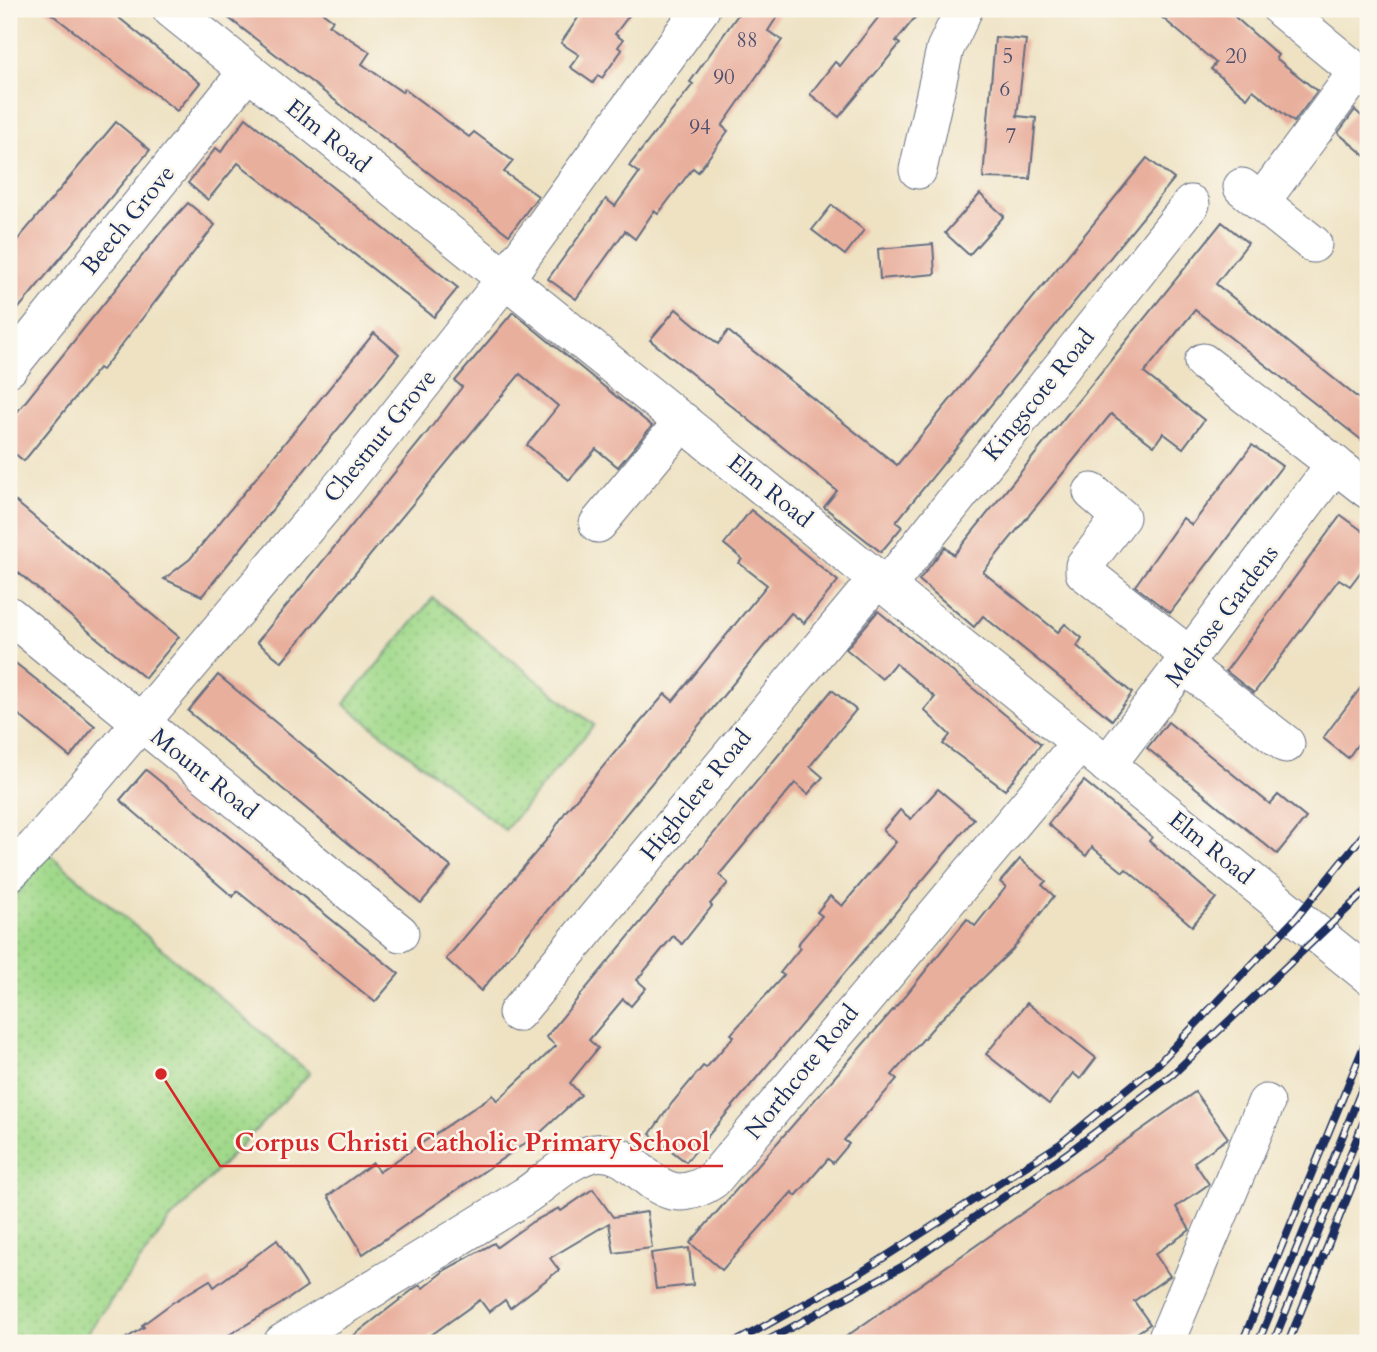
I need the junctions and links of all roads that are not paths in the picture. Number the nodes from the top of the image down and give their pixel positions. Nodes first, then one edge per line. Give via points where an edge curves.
1 (701, 9) edge
2 (964, 9) edge
3 (1281, 9) edge
4 (194, 16) edge
5 (247, 72) junction
6 (1363, 77) edge
7 (918, 170) dead end
8 (1191, 204) dead end
9 (1313, 244) dead end
10 (506, 278) junction
11 (1203, 362) dead end
12 (9, 368) edge
13 (683, 421) junction
14 (1335, 464) junction
15 (1368, 490) edge
16 (1092, 492) dead end
17 (598, 524) dead end
18 (882, 582) junction
19 (9, 615) edge
20 (1188, 661) junction
21 (141, 722) junction
22 (1286, 744) dead end
23 (1093, 755) junction
24 (19, 857) edge
25 (400, 933) dead end
26 (1368, 975) edge
27 (517, 1013) dead end
28 (1266, 1103) dead end
29 (282, 1343) edge
30 (1165, 1343) edge

1 - 10 street, Chestnut Grove
2 - 7 street via 945,49
3 - 6 street
4 - 5 street, Elm Road
5 - 10 street, Elm Road
5 - 12 street, Beech Grove
6 - 9 street via 1251,194
8 - 18 street, Kingscote Road
10 - 13 street, Elm Road
10 - 21 street, Chestnut Grove via 344,483
11 - 14 street
13 - 17 street
13 - 18 street, Elm Road
14 - 15 street
14 - 20 street, Melrose Gardens
16 - 20 street via 1121,517 1084,572
18 - 23 street, Elm Road
18 - 27 street, Highclere Road
19 - 21 street, Mount Road
20 - 22 street
20 - 23 street, Melrose Gardens
21 - 24 street, Chestnut Grove
21 - 25 street, Mount Road
23 - 26 street, Elm Road
23 - 29 street, Northcote Road via 713,1180 696,1191 677,1191 657,1186 615,1154 595,1153
28 - 30 street

